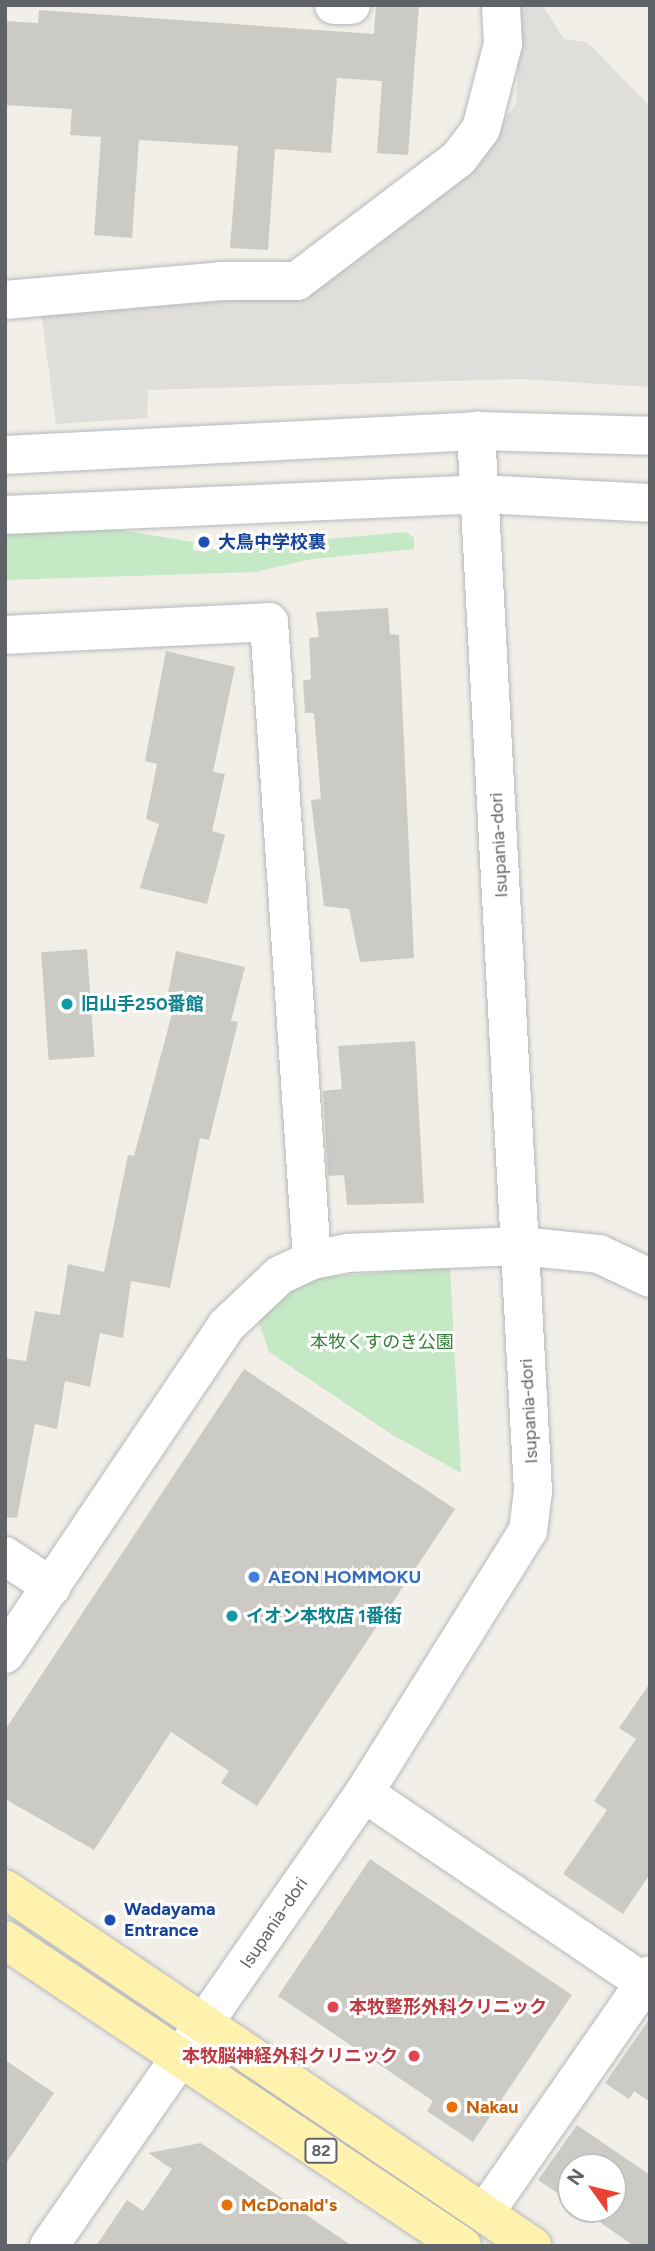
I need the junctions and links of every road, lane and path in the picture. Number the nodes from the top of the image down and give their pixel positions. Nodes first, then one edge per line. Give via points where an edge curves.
1 (334, 5) edge
2 (351, 5) edge
3 (501, 5) edge
4 (5, 300) edge
5 (476, 431) junction
6 (650, 436) edge
7 (5, 455) edge
8 (481, 494) junction
9 (650, 503) edge
10 (5, 515) edge
11 (5, 635) edge
12 (519, 1246) junction
13 (312, 1260) junction
14 (650, 1278) edge
15 (5, 1556) edge
16 (52, 1587) junction
17 (5, 1654) edge
18 (364, 1793) junction
19 (5, 1889) edge
20 (5, 1940) edge
21 (648, 1982) edge
22 (206, 2022) junction
23 (181, 2057) junction
24 (486, 2211) junction
25 (49, 2246) edge
26 (462, 2246) edge
27 (532, 2246) edge

1 - 2 street
3 - 4 street via 503,44 481,129 459,158 298,281 221,281
5 - 6 street
5 - 7 street
5 - 8 street, Isupania-dori
8 - 9 street
8 - 10 street
8 - 12 street, Isupania-dori
11 - 13 street via 269,622
12 - 13 street via 359,1252
12 - 14 street via 599,1254
12 - 18 street, Isupania-dori via 533,1491 528,1531
13 - 16 street via 280,1275 226,1326
15 - 16 street
16 - 17 street
18 - 21 street
18 - 22 street, Isupania-dori
19 - 22 main road, 82
20 - 23 main road, 82
21 - 24 street
22 - 23 street, Isupania-dori
22 - 24 main road, 82
23 - 25 street, Isupania-dori
23 - 26 main road, 82
24 - 27 main road, 82

